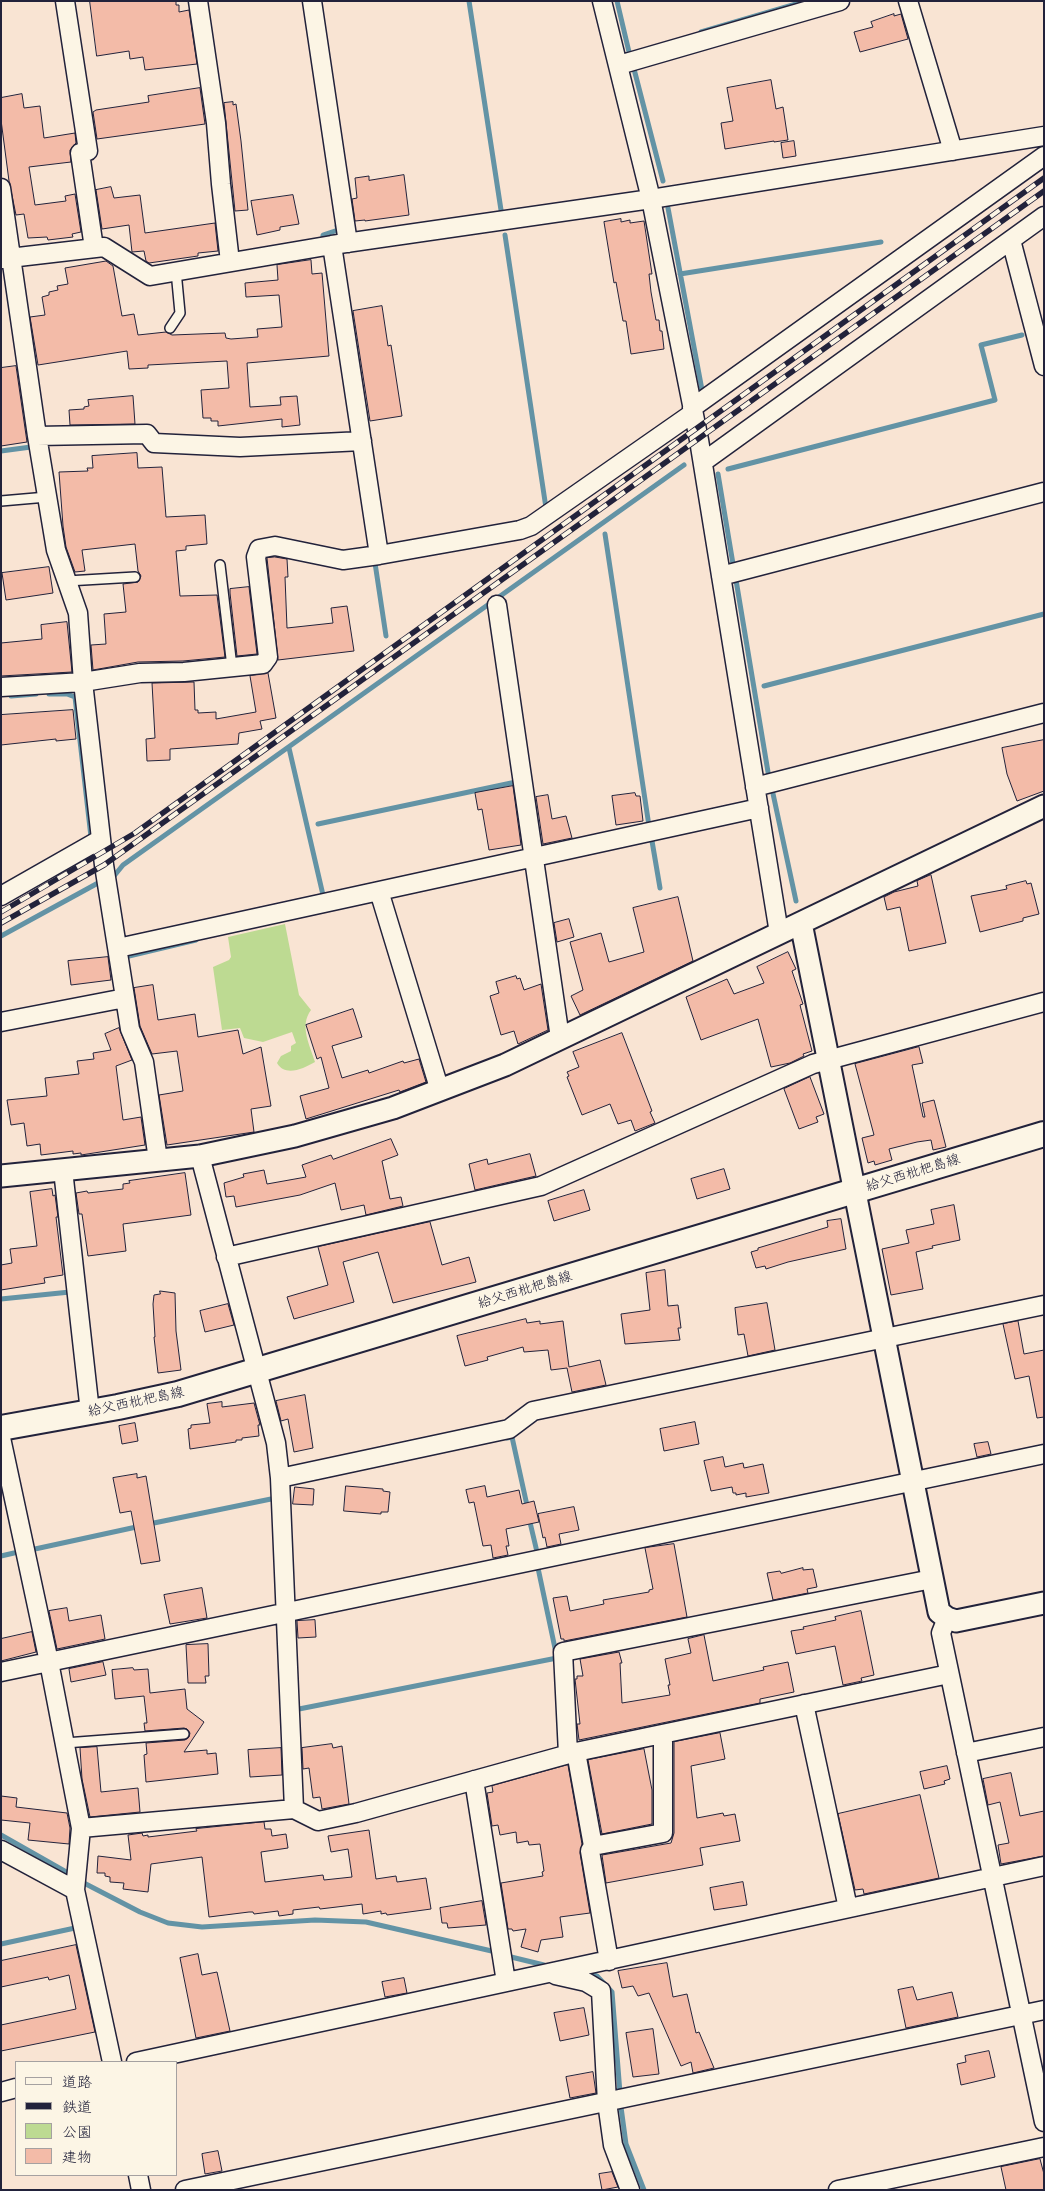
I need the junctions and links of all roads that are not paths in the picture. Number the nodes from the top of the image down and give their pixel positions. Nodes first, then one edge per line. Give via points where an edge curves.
1 (65, 1) edge
2 (198, 1) edge
3 (312, 1) edge
4 (602, 1) edge
5 (840, 1) edge
6 (908, 1) edge
7 (618, 65) junction
8 (1044, 136) edge
9 (953, 150) junction
10 (1044, 156) edge
11 (1, 188) edge
12 (651, 199) junction
13 (1044, 216) edge
14 (1011, 240) junction
15 (340, 244) junction
16 (94, 248) junction
17 (6, 258) edge
18 (230, 262) junction
19 (176, 271) junction
20 (170, 328) dead end
21 (1040, 338) edge
22 (1044, 366) edge
23 (693, 411) junction
24 (37, 436) junction
25 (362, 441) junction
26 (703, 462) junction
27 (1044, 492) edge
28 (47, 497) junction
29 (1, 501) edge
30 (380, 555) junction
31 (220, 565) dead end
32 (721, 576) junction
33 (135, 577) dead end
34 (67, 581) junction
35 (497, 605) dead end
36 (232, 667) junction
37 (83, 682) junction
38 (1, 687) edge
39 (1044, 713) edge
40 (755, 787) junction
41 (1044, 806) edge
42 (759, 808) junction
43 (101, 839) junction
44 (534, 858) junction
45 (380, 892) junction
46 (1, 896) edge
47 (801, 923) junction
48 (779, 933) junction
49 (118, 948) junction
50 (125, 998) junction
51 (1044, 1002) edge
52 (1, 1022) edge
53 (560, 1038) junction
54 (828, 1059) junction
55 (440, 1091) junction
56 (1044, 1134) edge
57 (200, 1156) junction
58 (158, 1160) junction
59 (63, 1170) junction
60 (1, 1176) edge
61 (856, 1191) junction
62 (226, 1257) junction
63 (1044, 1304) edge
64 (884, 1338) junction
65 (258, 1371) junction
66 (90, 1412) junction
67 (1, 1428) edge
68 (1, 1438) edge
69 (1044, 1454) edge
70 (280, 1478) junction
71 (912, 1481) junction
72 (932, 1579) junction
73 (1044, 1603) edge
74 (286, 1613) junction
75 (947, 1618) junction
76 (50, 1662) junction
77 (1, 1672) edge
78 (949, 1674) junction
79 (804, 1704) junction
80 (184, 1734) dead end
81 (663, 1734) junction
82 (1044, 1737) edge
83 (65, 1744) junction
84 (572, 1753) junction
85 (966, 1753) junction
86 (474, 1780) junction
87 (294, 1809) junction
88 (81, 1828) junction
89 (593, 1846) junction
90 (1, 1850) edge
91 (1044, 1866) edge
92 (991, 1877) junction
93 (76, 1890) junction
94 (848, 1908) junction
95 (609, 1960) junction
96 (548, 1973) junction
97 (506, 1982) junction
98 (1044, 2010) edge
99 (1020, 2015) junction
100 (112, 2061) edge
101 (141, 2061) edge
102 (15, 2088) edge
103 (1, 2092) edge
104 (607, 2102) junction
105 (1044, 2122) edge
106 (1044, 2147) edge
107 (138, 2176) edge
108 (141, 2190) edge
109 (185, 2190) edge
110 (630, 2190) edge
111 (838, 2190) edge

1 - 16 street via 88,151 80,152
2 - 18 street via 216,122
3 - 15 street
4 - 7 street
5 - 7 street
6 - 9 street
7 - 12 street
8 - 9 street
9 - 12 street
10 - 23 street
11 - 17 street
12 - 15 street
12 - 23 street
13 - 14 street
14 - 21 street
14 - 26 street
15 - 18 street
15 - 25 street
16 - 17 street
16 - 19 street via 104,247 150,276
17 - 24 street
18 - 19 street
19 - 20 lane via 180,313
21 - 22 street
23 - 26 street
23 - 30 street via 531,526
24 - 25 street via 147,434 154,443 240,447
24 - 28 street
25 - 30 street
26 - 32 street
27 - 32 street
28 - 29 lane
28 - 34 street via 56,550
30 - 36 street via 343,560 275,546 259,549 256,557 268,657 263,664
31 - 36 lane
32 - 40 street
33 - 34 lane
34 - 37 street via 78,613
35 - 44 street
36 - 37 street
37 - 38 street
37 - 43 street
39 - 40 street
40 - 42 street
41 - 47 street
42 - 44 street
42 - 48 street
43 - 46 street
43 - 49 street
44 - 45 street
44 - 53 street
45 - 49 street
45 - 55 street
47 - 48 street
47 - 54 street
48 - 53 street
49 - 50 street
50 - 52 street
50 - 58 street via 130,1029 144,1062
51 - 54 street
53 - 55 street
54 - 61 street
54 - 62 street via 541,1186
55 - 57 street via 296,1136
56 - 61 main road, 給父西枇杷島線
57 - 58 street
57 - 62 street
58 - 59 street
59 - 60 street
59 - 66 street
61 - 64 street
61 - 65 main road, 給父西枇杷島線
62 - 65 street
63 - 64 street
64 - 70 street via 532,1411 509,1429
64 - 71 street
65 - 66 main road, 給父西枇杷島線 via 178,1394
65 - 70 street via 276,1442
66 - 67 main road, 給父西枇杷島線
68 - 76 street
69 - 71 street
70 - 74 street
71 - 72 street
71 - 74 street
72 - 75 street via 939,1612
72 - 84 street via 563,1652
73 - 75 street via 956,1621
74 - 76 street
74 - 87 street
75 - 78 street via 941,1633
76 - 77 street
76 - 83 street
78 - 79 street
78 - 85 street
79 - 81 street
79 - 94 street
80 - 83 lane
81 - 84 street
81 - 89 street via 663,1833
82 - 85 street
83 - 88 street
84 - 86 street
84 - 89 street
85 - 92 street
86 - 87 street via 356,1814 318,1821
86 - 97 street
87 - 88 street
88 - 93 street
89 - 95 street via 590,1852
90 - 93 street
91 - 92 street
92 - 94 street
92 - 99 street
93 - 100 street
94 - 95 street
95 - 96 street
96 - 97 street
96 - 104 street via 586,1982 601,1991
97 - 101 street
98 - 99 street
99 - 104 street
99 - 105 street
102 - 103 street
104 - 109 street
104 - 110 street via 613,2145
106 - 111 street
107 - 108 street

